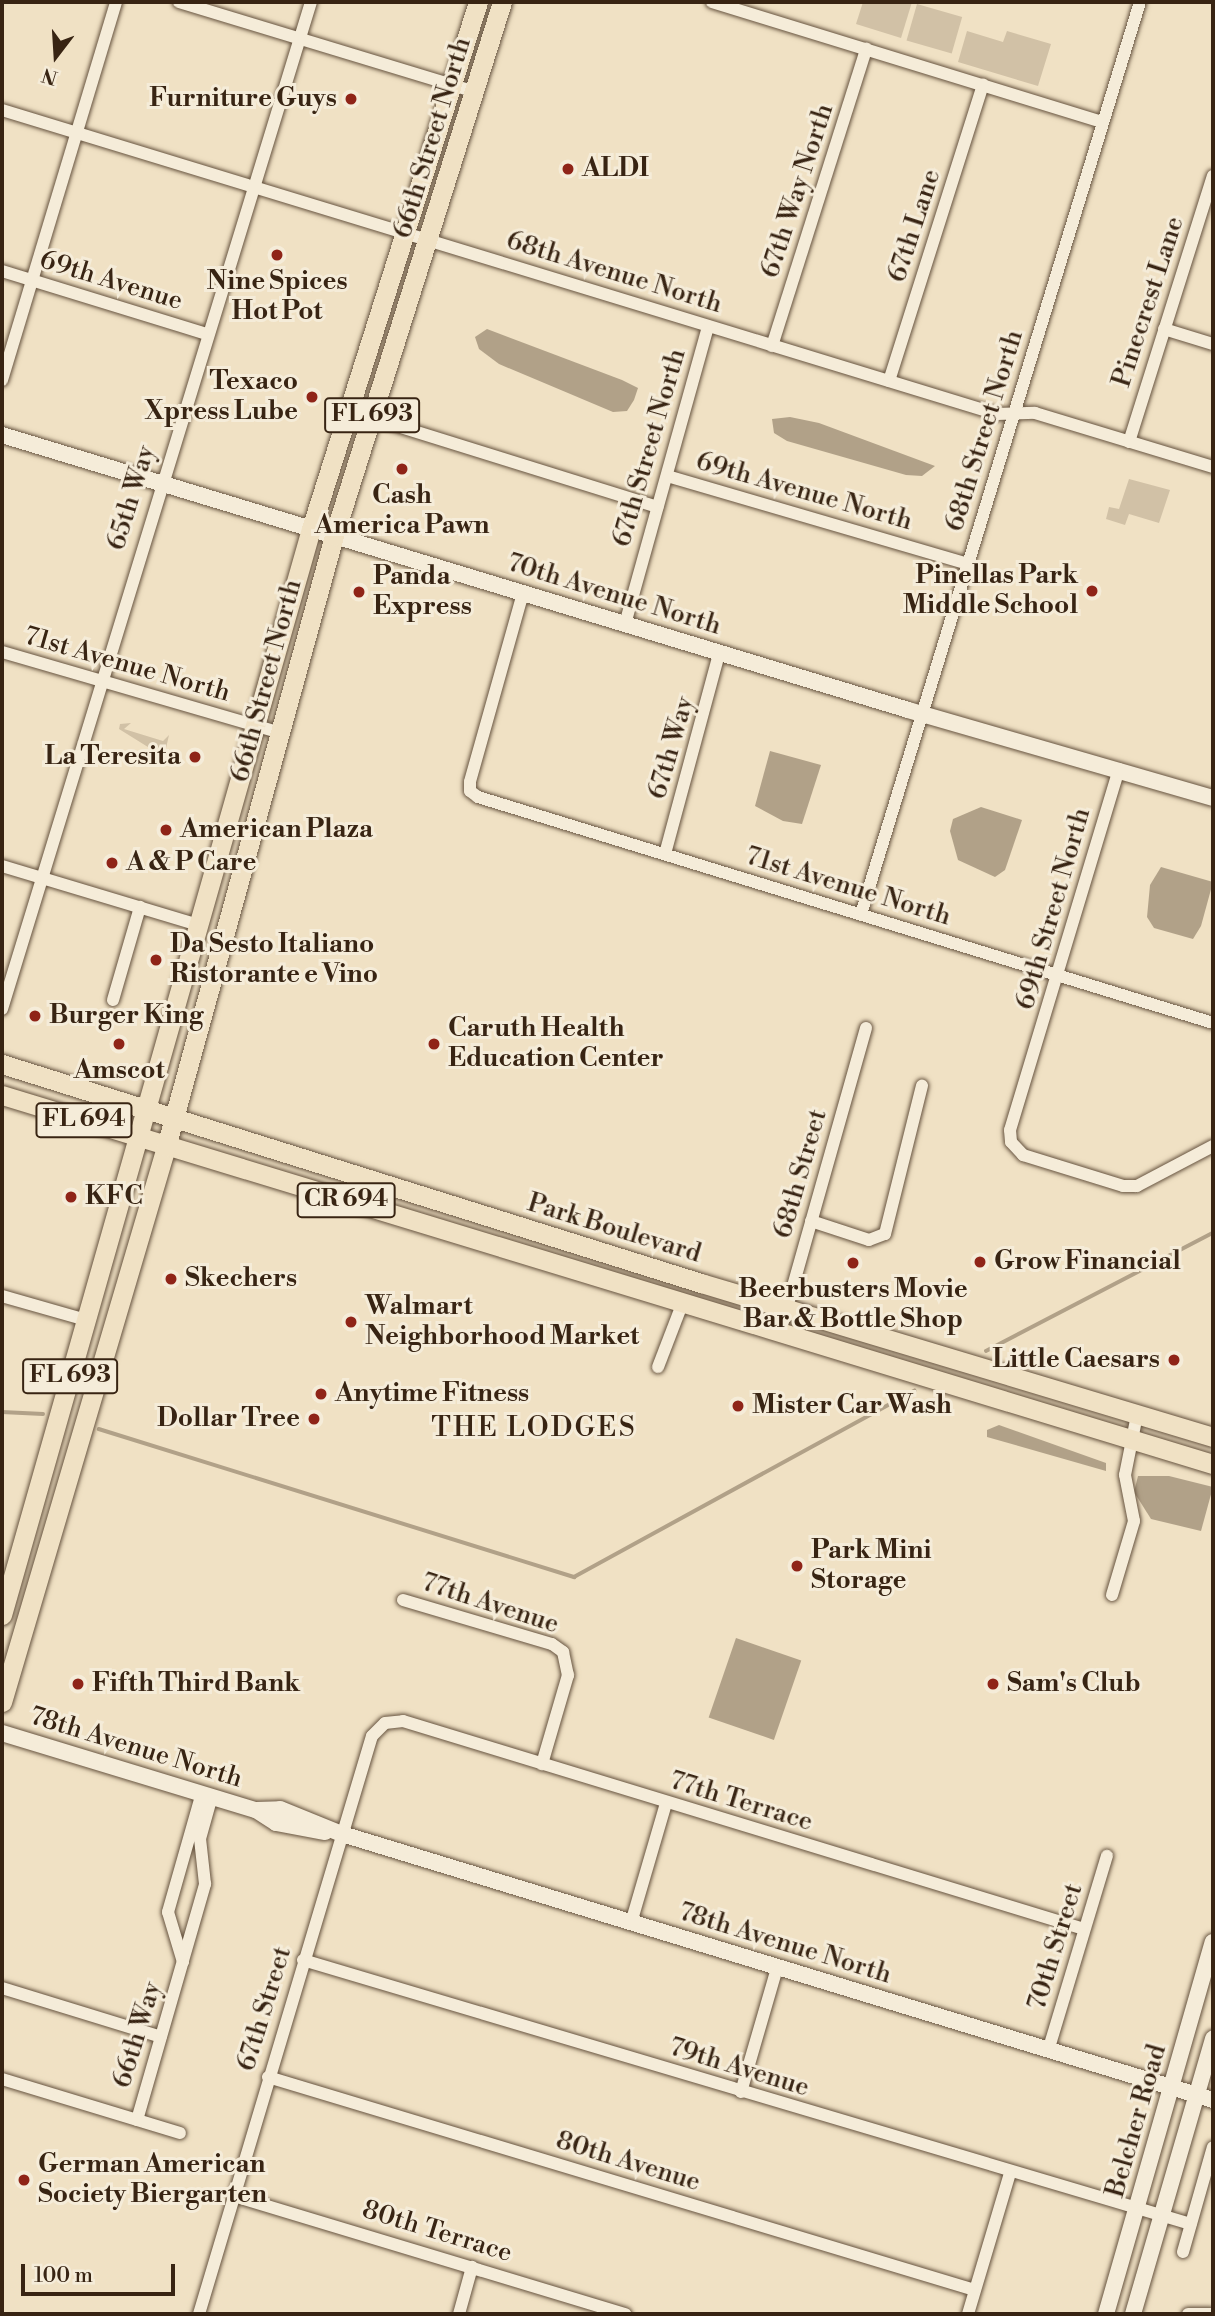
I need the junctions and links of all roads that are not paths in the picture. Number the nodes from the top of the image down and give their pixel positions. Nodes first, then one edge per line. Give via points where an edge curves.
1 (116, 2) edge
2 (180, 2) edge
3 (312, 2) edge
4 (478, 2) edge
5 (502, 2) edge
6 (712, 2) edge
7 (1140, 2) edge
8 (300, 38) junction
9 (866, 49) junction
10 (453, 85) junction
11 (983, 85) junction
12 (475, 92) junction
13 (2, 110) edge
14 (1102, 122) junction
15 (77, 132) junction
16 (1213, 176) edge
17 (253, 187) junction
18 (406, 233) junction
19 (429, 240) junction
20 (2, 271) edge
21 (32, 280) junction
22 (708, 326) junction
23 (1164, 329) junction
24 (206, 334) junction
25 (1213, 344) edge
26 (772, 345) junction
27 (2, 380) edge
28 (889, 381) junction
29 (352, 401) junction
30 (1014, 415) junction
31 (372, 418) junction
32 (2, 435) edge
33 (1129, 442) junction
34 (1213, 467) edge
35 (667, 476) junction
36 (160, 483) junction
37 (657, 507) junction
38 (311, 529) junction
39 (334, 536) junction
40 (968, 564) junction
41 (523, 593) junction
42 (625, 624) junction
43 (2, 652) edge
44 (719, 654) junction
45 (102, 681) junction
46 (922, 715) junction
47 (256, 726) junction
48 (280, 733) junction
49 (1119, 769) junction
50 (1213, 798) edge
51 (665, 854) junction
52 (2, 866) edge
53 (41, 878) junction
54 (139, 907) junction
55 (861, 914) junction
56 (199, 925) junction
57 (1058, 977) junction
58 (113, 1000) dead end
59 (2, 1009) edge
60 (1213, 1023) edge
61 (866, 1028) dead end
62 (2, 1064) edge
63 (922, 1086) dead end
64 (2, 1095) edge
65 (147, 1109) junction
66 (174, 1118) junction
67 (139, 1137) junction
68 (1213, 1146) edge
69 (166, 1147) junction
70 (811, 1221) junction
71 (512, 1224) junction
72 (429, 1225) junction
73 (2, 1296) edge
74 (683, 1303) junction
75 (786, 1308) junction
76 (86, 1320) junction
77 (780, 1332) junction
78 (658, 1367) dead end
79 (1137, 1415) junction
80 (1213, 1437) edge
81 (1131, 1439) junction
82 (1213, 1464) edge
83 (1112, 1595) dead end
84 (403, 1600) dead end
85 (2, 1615) edge
86 (2, 1702) edge
87 (385, 1723) joint
88 (2, 1733) edge
89 (542, 1764) junction
90 (207, 1795) junction
91 (666, 1803) junction
92 (342, 1834) junction
93 (1107, 1856) dead end
94 (631, 1923) junction
95 (1084, 1929) junction
96 (1213, 1942) edge
97 (303, 1960) junction
98 (183, 1962) junction
99 (777, 1968) junction
100 (2, 1988) edge
101 (161, 2037) junction
102 (1213, 2038) edge
103 (1048, 2051) junction
104 (268, 2077) junction
105 (2, 2079) edge
106 (1172, 2088) junction
107 (741, 2092) junction
108 (1196, 2095) junction
109 (1213, 2100) edge
110 (137, 2120) junction
111 (180, 2133) dead end
112 (1213, 2147) edge
113 (1010, 2174) junction
114 (234, 2196) junction
115 (1137, 2209) junction
116 (1162, 2216) junction
117 (1191, 2224) junction
118 (1182, 2252) dead end
119 (472, 2267) junction
120 (975, 2290) junction
121 (201, 2314) edge
122 (459, 2314) edge
123 (626, 2314) edge
124 (968, 2314) edge
125 (1106, 2314) edge
126 (1133, 2314) edge
127 (1188, 2314) edge
128 (1212, 2314) edge

1 - 15 street
2 - 8 street
3 - 8 street, 65th Way
4 - 10 main road, 66th Street North / FL 693
5 - 12 main road, 66th Street North / FL 693
6 - 9 street
7 - 14 street, 68th Street North
8 - 10 street
8 - 17 street, 65th Way
9 - 11 street
9 - 26 street, 67th Way North
10 - 12 street
10 - 18 main road, 66th Street North / FL 693
11 - 14 street
11 - 28 street, 67th Lane
12 - 19 main road, 66th Street North / FL 693
13 - 15 street, 68th Avenue North
14 - 30 street, 68th Street North
15 - 17 street, 68th Avenue North
15 - 21 street
16 - 23 street, Pinecrest Lane
17 - 18 street, 68th Avenue North
17 - 24 street, 65th Way
18 - 19 street, 68th Avenue North
18 - 29 main road, 66th Street North / FL 693
19 - 22 street, 68th Avenue North
19 - 31 main road, 66th Street North / FL 693
20 - 21 street, 69th Avenue
21 - 24 street, 69th Avenue
21 - 27 street
22 - 26 street, 68th Avenue North
22 - 35 street, 67th Street North
23 - 25 street
23 - 33 street, Pinecrest Lane
24 - 36 street, 65th Way
26 - 28 street, 68th Avenue North
28 - 30 street, 68th Avenue North
29 - 31 street
29 - 38 main road, 66th Street North / FL 693
30 - 33 street, 68th Avenue North via 1035,413
30 - 40 street, 68th Street North
31 - 37 street
31 - 39 main road, 66th Street North / FL 693
32 - 36 street, 70th Avenue North
33 - 34 street, 68th Avenue North
35 - 37 street, 67th Street North
35 - 40 street, 69th Avenue North
36 - 38 street, 70th Avenue North
36 - 45 street, 65th Way
37 - 42 street, 67th Street North
38 - 39 street, 70th Avenue North
38 - 47 main road, 66th Street North / FL 693
39 - 41 street, 70th Avenue North
39 - 48 main road, 66th Street North / FL 693
40 - 46 street, 68th Street North
41 - 42 street, 70th Avenue North
41 - 51 street, 71st Avenue North via 470,791
42 - 44 street, 70th Avenue North
43 - 45 street, 71st Avenue North
44 - 46 street, 70th Avenue North
44 - 51 street, 67th Way
45 - 47 street, 71st Avenue North
45 - 53 street, 65th Way
46 - 49 street, 70th Avenue North
46 - 55 street, 68th Street North
47 - 48 street, 71st Avenue North
47 - 56 main road, 66th Street North / FL 693
48 - 66 main road, 66th Street North / FL 693
49 - 50 street, 70th Avenue North
49 - 57 street, 69th Street North
51 - 55 street, 71st Avenue North
52 - 53 street
53 - 54 street
53 - 59 street, 65th Way
54 - 56 street
54 - 58 street
55 - 57 street, 71st Avenue North
56 - 65 main road, 66th Street North / FL 693
57 - 60 street, 71st Avenue North
57 - 68 street, 69th Street North via 1010,1130 1012,1142 1023,1155 1123,1186 1137,1186
61 - 70 street, 68th Street
62 - 65 main road, Park Boulevard / FL 694
63 - 70 street via 885,1234 869,1240
64 - 67 main road, Park Boulevard / FL 694
65 - 66 main road, Park Boulevard / FL 694
65 - 67 main road, 66th Street North / FL 693
66 - 69 main road, 66th Street North / FL 693
66 - 71 main road, Park Boulevard / CR 694
67 - 69 main road, Park Boulevard / FL 694
67 - 76 main road, 66th Street North / FL 693
69 - 72 main road, Park Boulevard / CR 694
69 - 86 main road, 66th Street North / FL 693
70 - 75 street, 68th Street
71 - 72 main road via 505,1232 450,1220
71 - 75 main road, Park Boulevard / CR 694
72 - 74 main road, Park Boulevard / CR 694
73 - 76 street
74 - 77 main road, Park Boulevard / CR 694
74 - 78 street
75 - 77 street, 68th Street
75 - 79 main road, Park Boulevard / CR 694
76 - 85 main road, 66th Street North / FL 693
77 - 81 main road, Park Boulevard / CR 694
79 - 80 main road, Park Boulevard / CR 694
79 - 81 street
81 - 82 main road, Park Boulevard / CR 694
81 - 83 street via 1125,1475 1134,1521
84 - 89 street, 77th Avenue via 552,1644 563,1652 568,1675
87 - 89 street, 77th Terrace via 403,1721
87 - 92 street, 67th Street via 372,1736
88 - 90 street, 78th Avenue North
89 - 91 street, 77th Terrace
90 - 92 street, 78th Avenue North via 297,1829
90 - 98 street, 66th Way via 200,1839 205,1884
90 - 98 street, 66th Way via 168,1912
91 - 94 street
91 - 95 street, 77th Terrace
92 - 94 street, 78th Avenue North
92 - 97 street, 67th Street
93 - 95 street, 70th Street
94 - 99 street, 78th Avenue North
95 - 103 street, 70th Street
96 - 106 street, Belcher Road
97 - 104 street, 67th Street
97 - 107 street, 79th Avenue
98 - 101 street, 66th Way
99 - 103 street, 78th Avenue North
99 - 107 street
100 - 101 street
101 - 110 street, 66th Way
102 - 108 street, Belcher Road
103 - 106 street, 78th Avenue North
104 - 114 street, 67th Street
104 - 120 street, 80th Avenue
105 - 110 street
106 - 108 street, 78th Avenue North
106 - 115 street, Belcher Road
107 - 113 street, 79th Avenue
108 - 109 street, 78th Avenue North
108 - 116 street, Belcher Road
110 - 111 street
112 - 117 street
113 - 115 street, 79th Avenue
113 - 120 street
114 - 119 street, 80th Terrace
114 - 121 street, 67th Street
115 - 116 street, 79th Avenue
115 - 125 street, Belcher Road
116 - 117 street, 79th Avenue
116 - 126 street, Belcher Road
117 - 118 street
119 - 122 street
119 - 123 street, 80th Terrace
120 - 124 street
127 - 128 street

